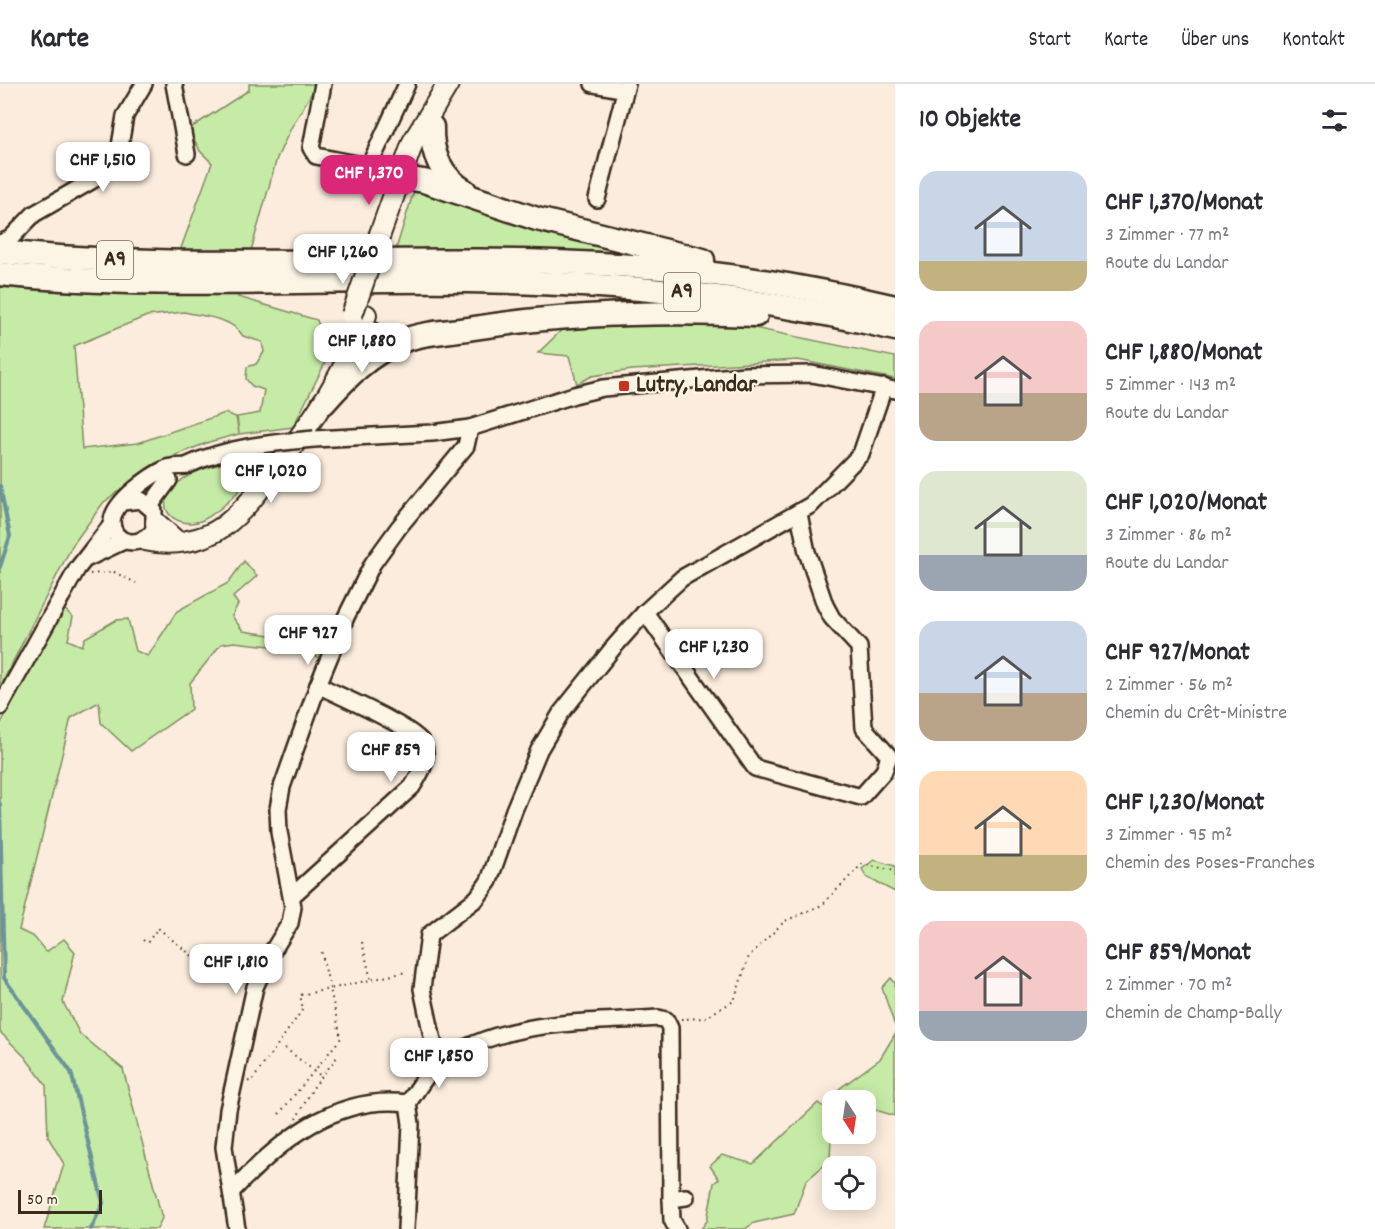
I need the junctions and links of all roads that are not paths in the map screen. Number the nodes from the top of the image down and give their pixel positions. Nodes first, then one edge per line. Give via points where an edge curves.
1 (144, 84) edge
2 (174, 84) edge
3 (323, 84) edge
4 (407, 84) edge
5 (592, 84) edge
6 (626, 87) edge
7 (445, 90) edge
8 (432, 127) junction
9 (188, 154) dead end
10 (403, 184) junction
11 (472, 196) junction
12 (597, 199) dead end
13 (386, 234) junction
14 (0, 243) edge
15 (0, 252) edge
16 (0, 273) edge
17 (228, 273) junction
18 (889, 317) edge
19 (360, 318) junction
20 (403, 340) junction
21 (890, 388) edge
22 (324, 403) junction
23 (470, 428) junction
24 (163, 477) junction
25 (130, 501) junction
26 (799, 514) junction
27 (153, 515) junction
28 (112, 524) junction
29 (145, 540) junction
30 (124, 541) junction
31 (177, 542) junction
32 (85, 567) junction
33 (645, 612) junction
34 (318, 686) junction
35 (0, 707) edge
36 (292, 896) junction
37 (438, 1064) junction
38 (408, 1102) junction
39 (233, 1190) junction
40 (675, 1224) edge
41 (237, 1229) edge
42 (406, 1229) edge

1 - 14 street via 125,116 120,146 107,168 34,214
2 - 9 street
3 - 4 street via 311,148 316,156 362,165 370,164
5 - 6 street
6 - 12 street
7 - 8 main road
7 - 10 main road via 412,142
8 - 10 main road
8 - 11 highway via 433,149 442,169
10 - 11 highway
10 - 13 main road
11 - 18 highway via 594,234 766,273
13 - 19 main road
13 - 19 main road, bridge via 369,266
15 - 17 highway, A9
16 - 17 highway, A9 via 102,282
17 - 18 highway, A9 via 472,261 618,265 729,276
18 - 20 highway via 647,311 542,318
19 - 20 highway via 380,340
19 - 22 main road
20 - 22 highway via 372,357
21 - 23 street via 773,373 624,386 574,394
21 - 26 street via 861,454
22 - 31 main road via 260,489 224,526 189,542
23 - 24 street, bridge via 265,443 225,451
23 - 34 street via 466,446 373,563
24 - 25 street
24 - 27 street
25 - 27 street
25 - 28 street via 114,511
26 - 33 street via 682,578
26 - 33 street via 809,560 825,605 859,646 864,728 889,756 884,771 861,797 755,768
27 - 29 street via 151,536
27 - 31 main road
28 - 30 street
28 - 32 street
29 - 30 street
29 - 31 main road
30 - 32 street
32 - 35 street via 77,569
33 - 37 street via 561,713 539,750 489,881 477,897 429,935 422,989
34 - 36 street via 295,744 278,809
34 - 36 street via 417,735 426,754 423,769 412,787
36 - 39 street via 290,923 255,987 228,1110 224,1147
37 - 38 street
37 - 40 street via 490,1038 532,1027 666,1020 670,1028 679,1198
38 - 39 street via 386,1100 351,1107 297,1132
38 - 42 street via 411,1124
39 - 41 street

